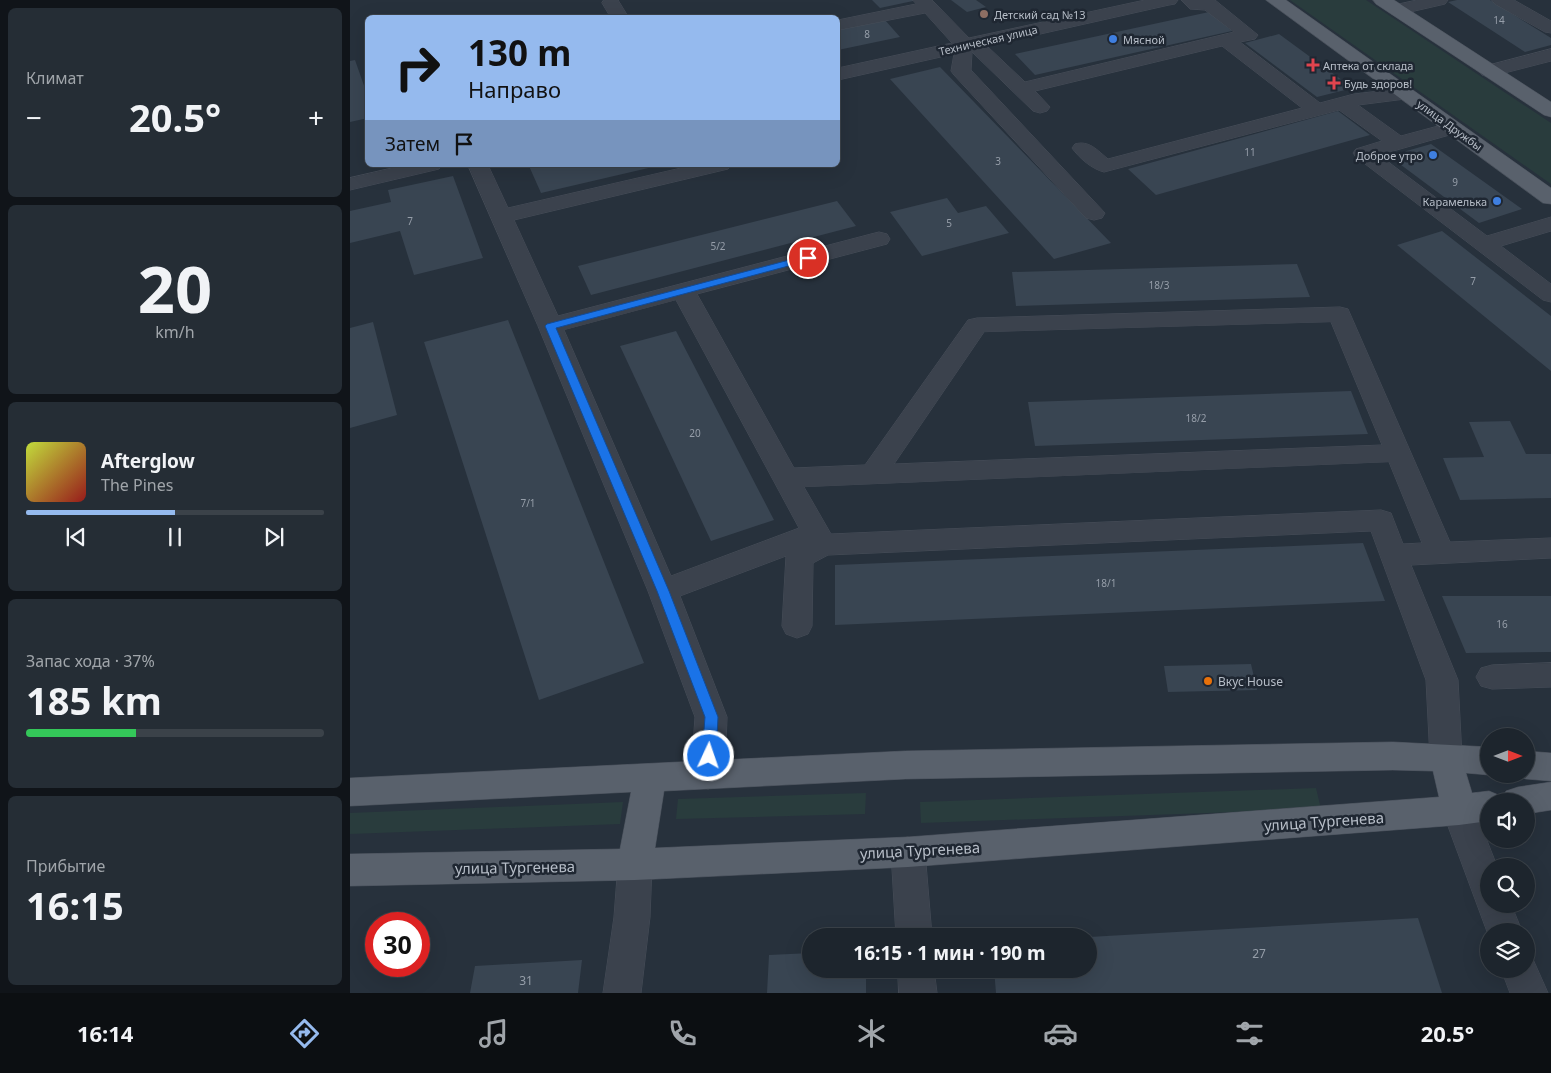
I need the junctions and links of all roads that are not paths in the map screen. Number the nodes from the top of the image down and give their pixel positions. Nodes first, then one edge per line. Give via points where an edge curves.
1 (1169, 0) edge
2 (1190, 0) edge
3 (1275, 0) edge
4 (1439, 0) edge
5 (1502, 0) edge
6 (925, 3) edge
7 (1389, 5) edge
8 (840, 24) edge
9 (1551, 28) edge
10 (1225, 40) junction
11 (966, 45) junction
12 (1551, 55) edge
13 (1489, 71) junction
14 (840, 74) edge
15 (1021, 89) junction
16 (1406, 94) junction
17 (1342, 103) junction
18 (1040, 107) dead end
19 (1317, 110) junction
20 (1551, 111) edge
21 (1453, 128) junction
22 (1398, 143) junction
23 (1082, 148) dead end
24 (423, 167) edge
25 (479, 167) edge
26 (712, 167) edge
27 (350, 184) edge
28 (1551, 198) edge
29 (1094, 213) dead end
30 (500, 217) junction
31 (1551, 224) edge
32 (879, 239) dead end
33 (1484, 244) junction
34 (683, 291) junction
35 (1551, 295) edge
36 (550, 326) junction
37 (1398, 452) junction
38 (872, 475) junction
39 (786, 478) junction
40 (820, 539) junction
41 (1551, 548) edge
42 (1440, 552) junction
43 (1394, 555) junction
44 (663, 591) junction
45 (797, 626) dead end
46 (1551, 674) edge
47 (1492, 677) dead end
48 (1446, 758) junction
49 (1480, 761) edge
50 (1535, 766) edge
51 (1551, 767) edge
52 (708, 774) junction
53 (650, 778) junction
54 (350, 792) edge
55 (1551, 796) edge
56 (1535, 798) edge
57 (1474, 808) edge
58 (908, 852) junction
59 (1483, 858) edge
60 (635, 864) junction
61 (350, 870) edge
62 (913, 928) edge
63 (917, 978) edge
64 (1523, 978) edge
65 (622, 993) edge
66 (918, 993) edge
67 (1529, 993) edge

1 - 11 street, Техническая улица
2 - 10 street via 1196,4 1209,4 1249,35
3 - 16 main road, улица Дружбы
4 - 7 street
5 - 9 street
6 - 8 street via 864,12
6 - 11 street
7 - 13 main road
10 - 15 street
10 - 19 street
11 - 14 street, Техническая улица
11 - 15 street
11 - 29 street via 961,71
12 - 13 street
13 - 20 main road
15 - 18 street
16 - 17 street
16 - 21 main road, улица Дружбы
17 - 19 street
17 - 22 street
19 - 23 street via 1104,166
21 - 22 street
21 - 28 main road, улица Дружбы
22 - 33 street via 1363,153
24 - 27 street
25 - 30 street
26 - 30 street
30 - 36 street
31 - 33 street
32 - 34 street
33 - 35 street
34 - 36 street
34 - 39 street
36 - 44 street
37 - 38 street
37 - 38 street via 1340,314 977,325
37 - 42 street
38 - 39 street
39 - 40 street
40 - 43 street via 1381,520
40 - 44 street
40 - 45 street via 799,558
41 - 42 street
42 - 43 street
43 - 48 street via 1442,680
44 - 52 street via 711,717
46 - 47 street
48 - 49 main road
48 - 52 main road via 1393,756 905,765
48 - 57 main road
50 - 51 main road
52 - 53 main road
53 - 54 main road
53 - 60 main road
55 - 56 main road
57 - 58 main road, улица Тургенева
57 - 59 street
58 - 60 main road, улица Тургенева
58 - 62 street
60 - 61 main road, улица Тургенева
60 - 65 street
63 - 66 street
64 - 67 street

